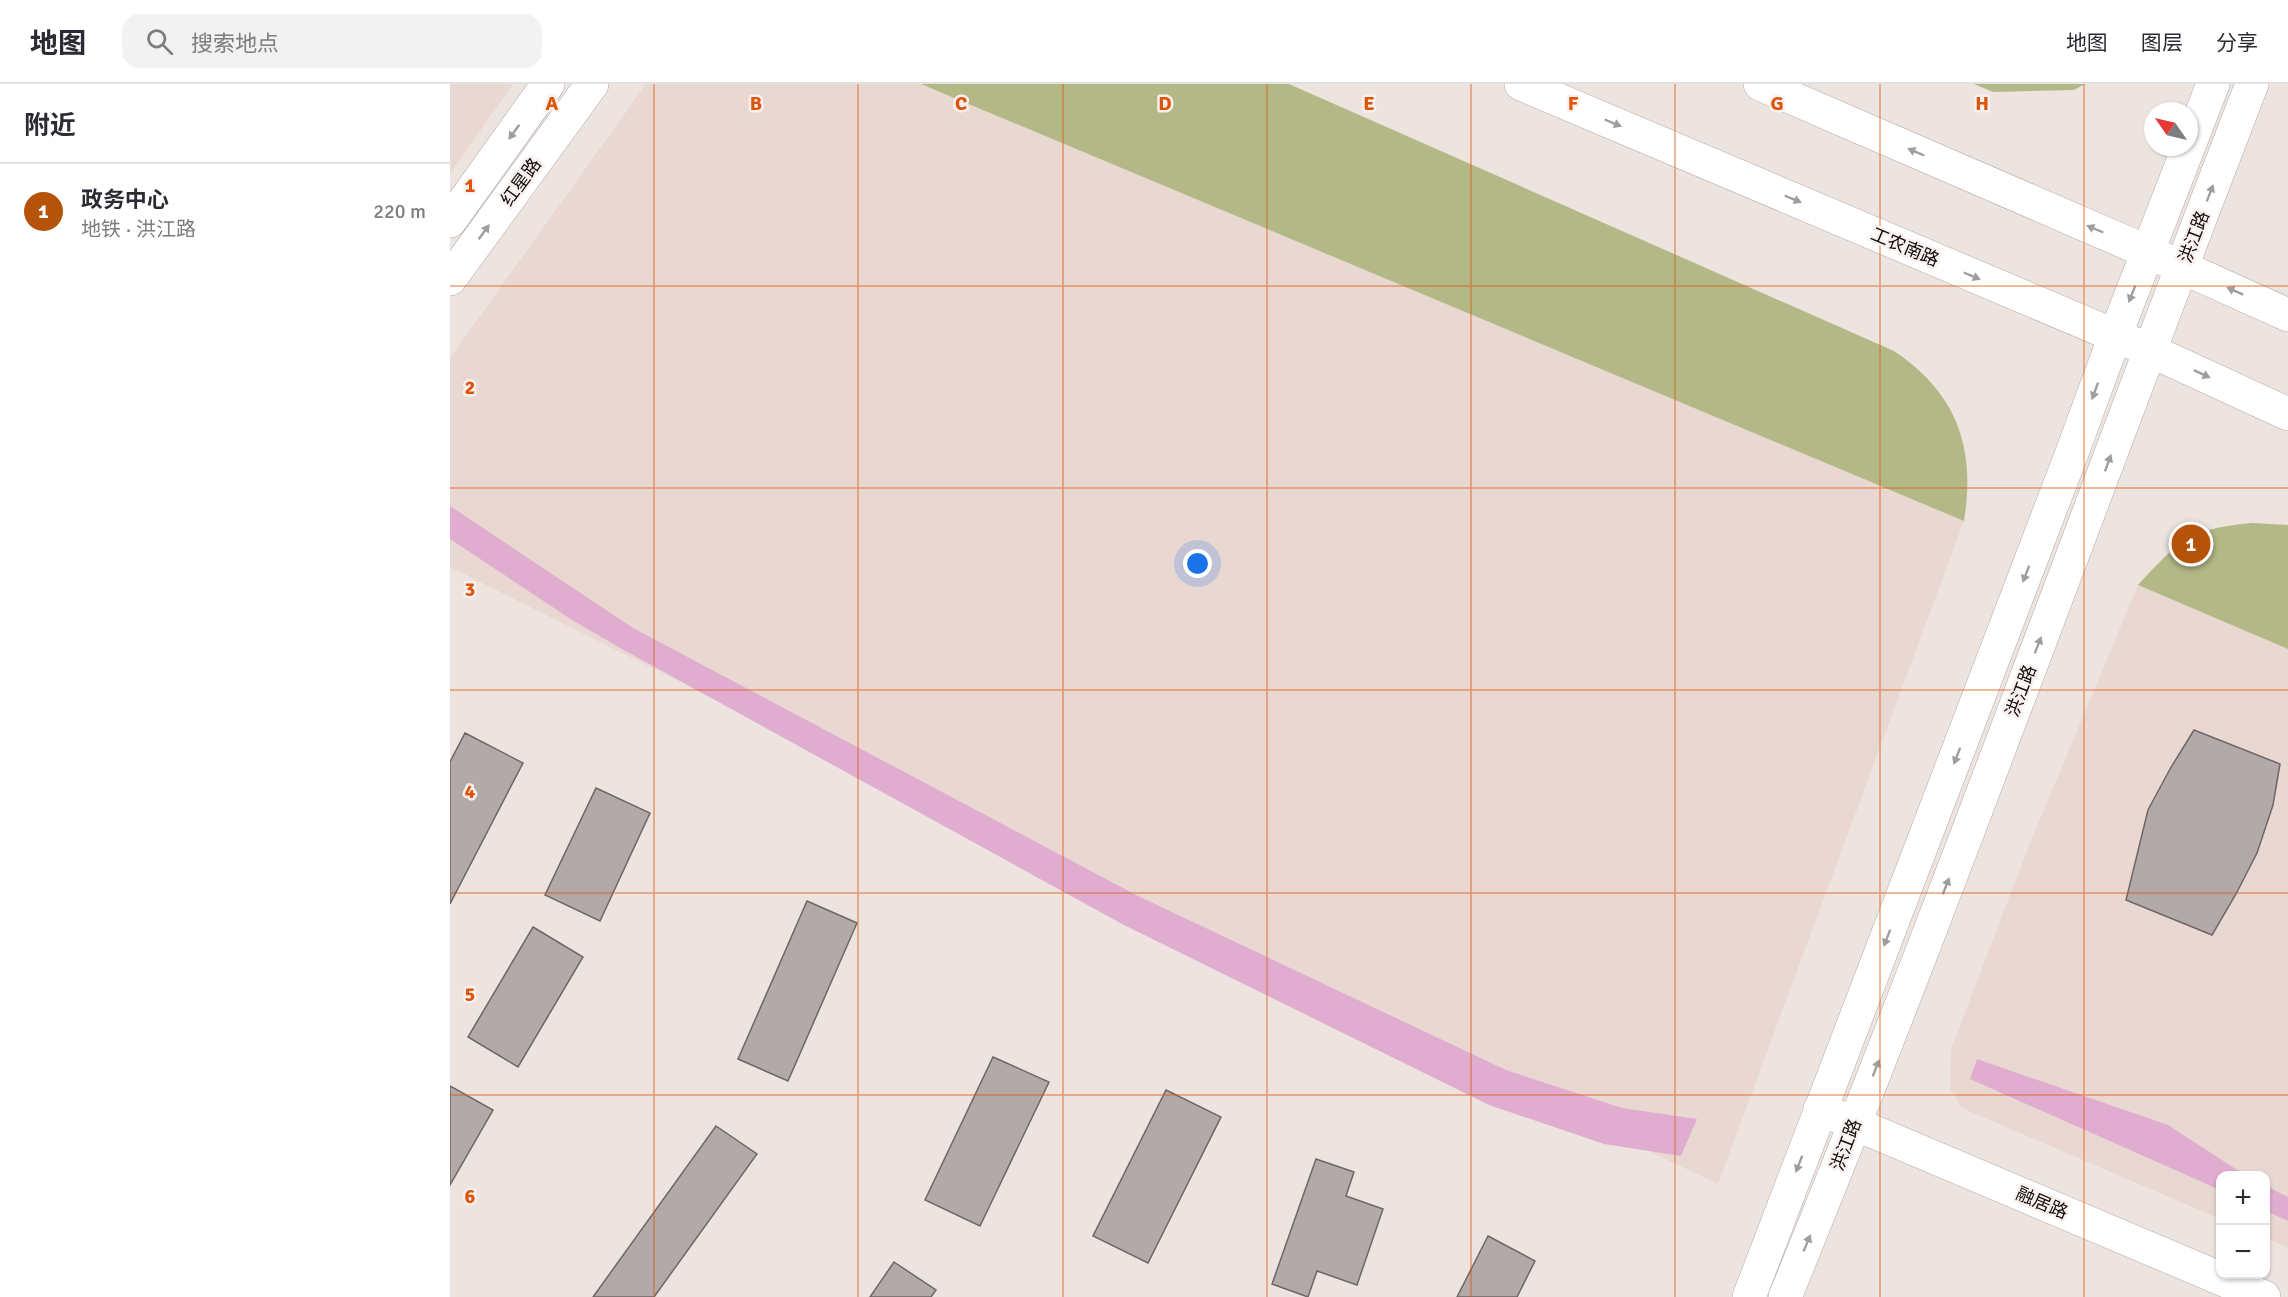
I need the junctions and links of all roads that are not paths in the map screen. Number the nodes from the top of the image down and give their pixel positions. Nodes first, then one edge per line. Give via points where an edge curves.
1 (548, 84) edge
2 (592, 84) edge
3 (1521, 84) edge
4 (1760, 84) edge
5 (2213, 84) edge
6 (2252, 84) edge
7 (450, 221) edge
8 (2148, 252) junction
9 (2182, 267) junction
10 (450, 279) edge
11 (2288, 315) edge
12 (2115, 336) junction
13 (2149, 350) junction
14 (2288, 414) edge
15 (1820, 1109) junction
16 (1855, 1123) junction
17 (1749, 1297) edge
18 (1785, 1297) edge
19 (2264, 1297) edge

1 -> 7 main road, 红星路
10 -> 2 main road, 红星路
3 -> 12 main road, 工农南路
8 -> 4 main road
5 - 8 main road, 洪江路
9 -> 6 main road, 洪江路
8 - 9 main road
8 -> 12 main road, 洪江路
11 -> 9 main road
9 - 13 main road, 洪江路
12 - 13 main road, 工农南路
12 -> 15 main road, 洪江路
13 -> 14 main road, 工农南路
16 -> 13 main road, 洪江路
15 - 16 main road, 融居路
15 -> 17 main road, 洪江路
18 -> 16 main road, 洪江路
16 - 19 main road, 融居路

